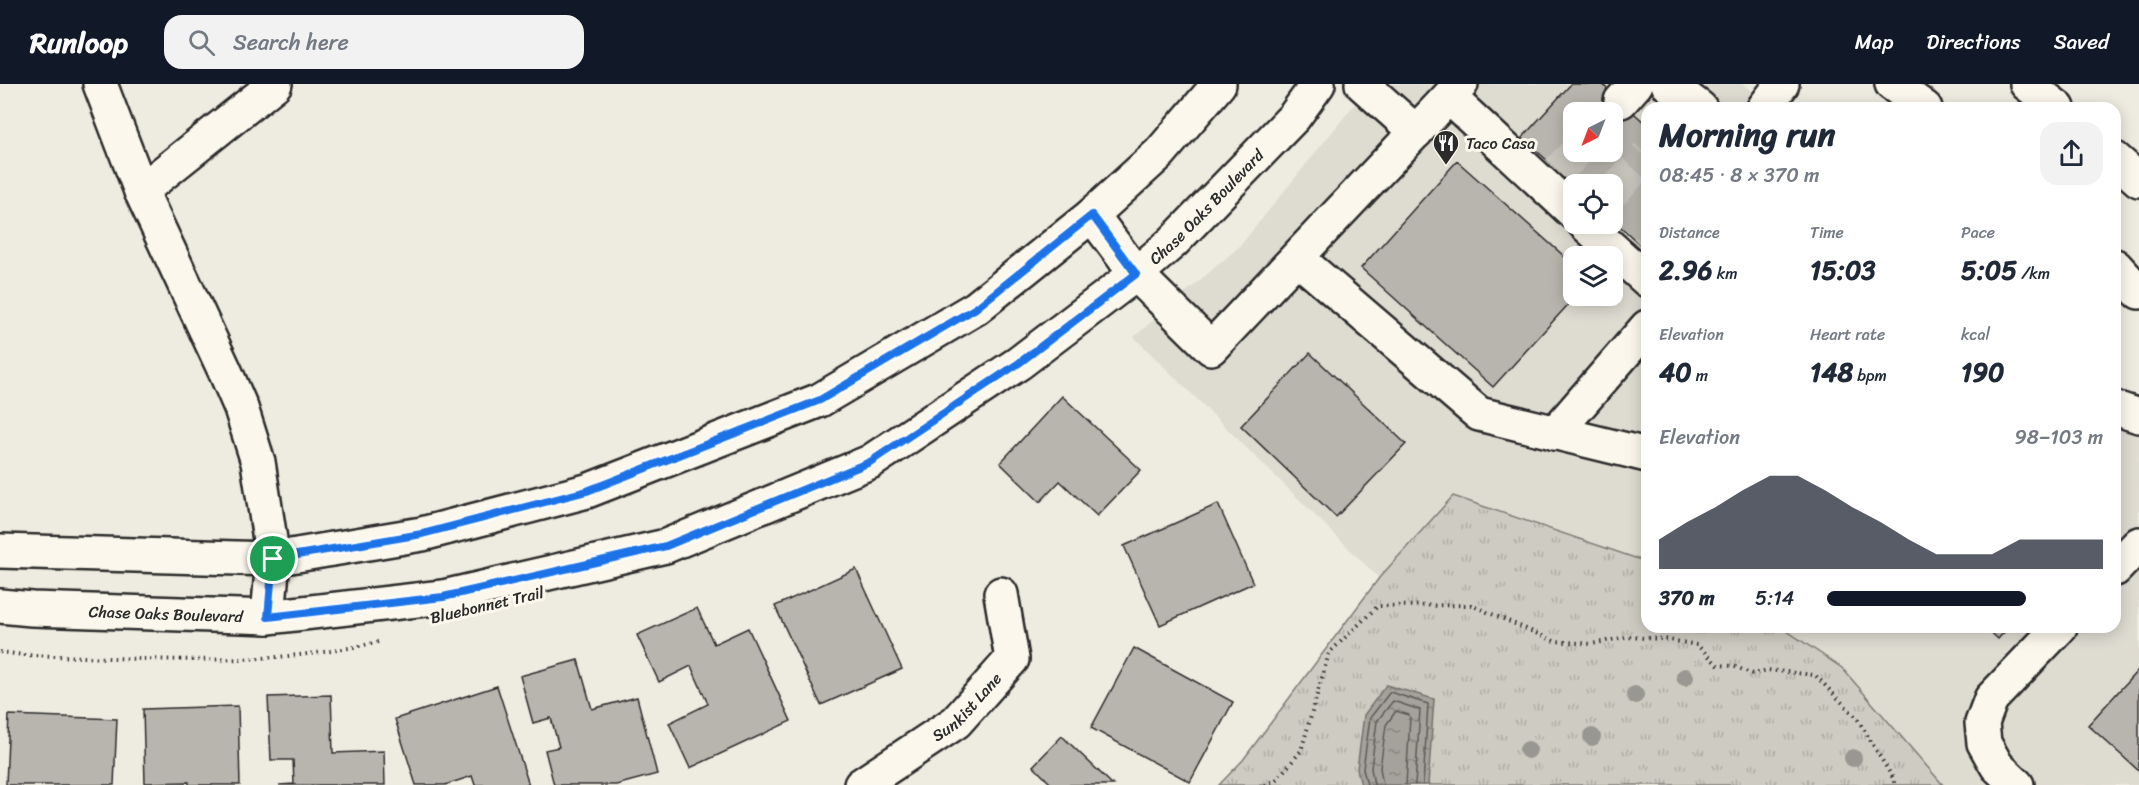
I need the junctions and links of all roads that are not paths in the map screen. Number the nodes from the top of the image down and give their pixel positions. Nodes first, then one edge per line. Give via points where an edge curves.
1 (100, 84) edge
2 (274, 84) edge
3 (1219, 84) edge
4 (1318, 84) edge
5 (1362, 84) edge
6 (1782, 84) edge
7 (1892, 84) edge
8 (2027, 84) edge
9 (1455, 90) edge
10 (1768, 102) edge
11 (1917, 102) edge
12 (2050, 102) edge
13 (1416, 132) junction
14 (2121, 164) edge
15 (2139, 180) edge
16 (141, 191) junction
17 (1563, 196) edge
18 (1092, 215) junction
19 (1599, 234) edge
20 (1297, 258) junction
21 (1641, 265) edge
22 (2121, 272) edge
23 (1136, 274) junction
24 (2139, 292) edge
25 (1641, 334) edge
26 (2121, 410) edge
27 (2139, 416) edge
28 (1555, 433) junction
29 (1641, 454) edge
30 (2139, 544) edge
31 (0, 550) edge
32 (273, 559) junction
33 (2121, 563) edge
34 (1001, 594) dead end
35 (0, 606) edge
36 (268, 617) junction
37 (2054, 633) edge
38 (861, 785) edge
39 (2017, 785) edge

1 - 16 street
2 - 16 street
3 - 18 street via 1160,153
4 - 23 street, Chase Oaks Boulevard via 1294,117 1173,242
5 - 13 street
6 - 10 street
7 - 11 street
8 - 12 street
9 - 13 street
9 - 17 street via 1552,178
13 - 20 street
14 - 15 street
16 - 32 street via 241,408 258,462
18 - 23 street
18 - 32 street via 976,308 820,400 587,491 422,534
19 - 21 street
20 - 23 street via 1211,348
20 - 28 street via 1479,414
22 - 24 street
23 - 36 street, Chase Oaks Boulevard via 1019,363 870,462 666,546 443,597
25 - 28 street
26 - 27 street
28 - 29 street
30 - 33 street
31 - 32 street
32 - 36 street
34 - 38 street, Sunkist Lane via 1012,659 956,722
35 - 36 street, Chase Oaks Boulevard
37 - 39 street via 1991,699 1982,723 1984,742 1997,766

